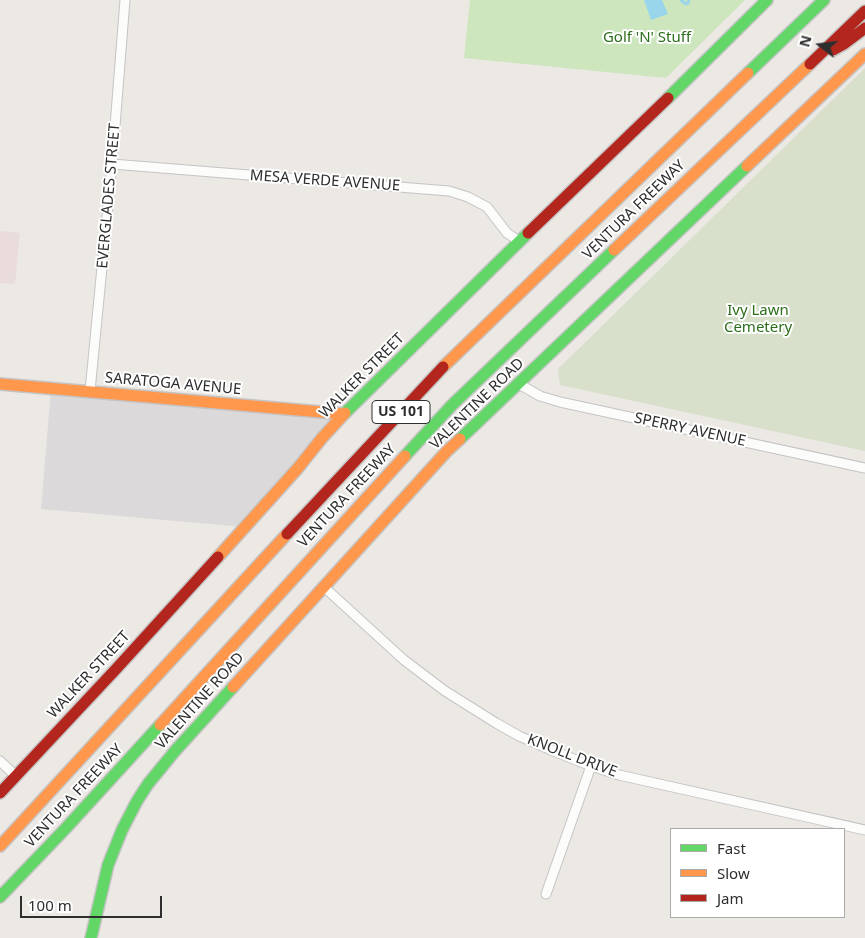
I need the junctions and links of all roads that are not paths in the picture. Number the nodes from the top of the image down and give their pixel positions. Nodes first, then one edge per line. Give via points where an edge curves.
1 (125, 0) edge
2 (766, 0) edge
3 (823, 0) edge
4 (865, 11) edge
5 (865, 28) edge
6 (865, 54) edge
7 (811, 61) junction
8 (112, 164) junction
9 (519, 241) junction
10 (0, 384) edge
11 (519, 384) junction
12 (90, 391) junction
13 (344, 414) junction
14 (865, 468) edge
15 (324, 587) junction
16 (0, 761) edge
17 (591, 766) junction
18 (16, 776) junction
19 (0, 793) edge
20 (865, 830) edge
21 (0, 846) edge
22 (546, 894) dead end
23 (0, 897) edge
24 (91, 938) edge

1 - 8 street, EVERGLADES STREET
2 - 9 main road, WALKER STREET
3 - 21 main road, VENTURA FREEWAY / US 101 via 450,360
4 - 7 main road, VENTURA FREEWAY / US 101
5 - 7 main road via 844,44
6 - 11 main road, VALENTINE ROAD
7 - 23 main road, VENTURA FREEWAY / US 101 via 452,405
8 - 9 street, MESA VERDE AVENUE via 448,191 487,207 507,233
8 - 12 street, EVERGLADES STREET
9 - 13 main road, WALKER STREET
10 - 12 main road, SARATOGA AVENUE
11 - 14 street, SPERRY AVENUE via 540,396 560,402
11 - 15 main road, VALENTINE ROAD via 447,451
12 - 13 main road, SARATOGA AVENUE
13 - 18 main road, WALKER STREET
15 - 17 street, KNOLL DRIVE via 404,660 468,707 519,736
15 - 24 main road, VALENTINE ROAD via 148,784 122,830 108,865
16 - 18 street
17 - 20 street, KNOLL DRIVE via 644,782
17 - 22 street
18 - 19 main road, WALKER STREET

